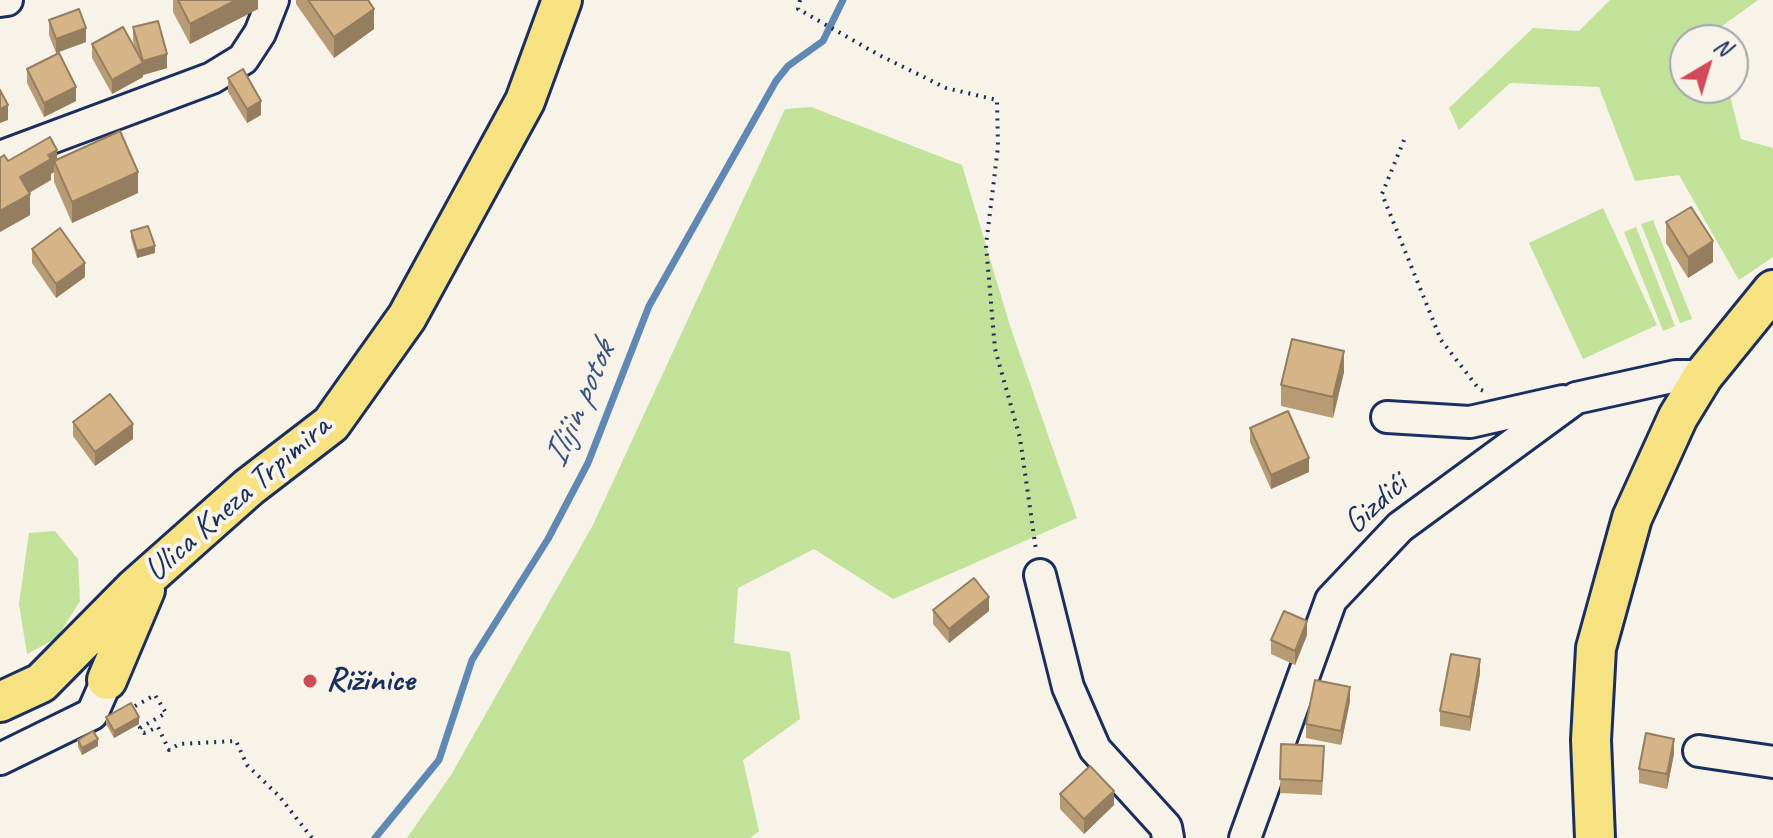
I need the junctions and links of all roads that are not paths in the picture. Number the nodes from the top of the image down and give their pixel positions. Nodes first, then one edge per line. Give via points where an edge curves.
1 (7, 0) edge
2 (273, 0) edge
3 (562, 0) edge
4 (0, 1) edge
5 (0, 157) edge
6 (1773, 290) edge
7 (1703, 376) junction
8 (1576, 398) junction
9 (1387, 417) dead end
10 (154, 571) junction
11 (1040, 575) road end
12 (99, 697) joint
13 (0, 702) edge
14 (1699, 751) dead end
15 (0, 759) edge
16 (1773, 762) edge
17 (1168, 838) edge
18 (1245, 838) edge
19 (1595, 838) edge

1 - 4 street
2 - 5 street via 243,59 212,78
3 - 10 main road, Ulica Kneza Trpimira via 525,101 407,317 331,424
6 - 7 main road
7 - 8 street, Gizdići via 1676,376
7 - 19 main road via 1678,417 1632,518 1596,648 1591,740
8 - 9 street via 1470,422
8 - 18 street, Gizdići via 1400,527 1331,600
10 - 12 main road
10 - 13 main road, Ulica Kneza Trpimira via 41,683
11 - 17 street via 1068,687 1095,749 1166,827
12 - 15 street
14 - 16 street

